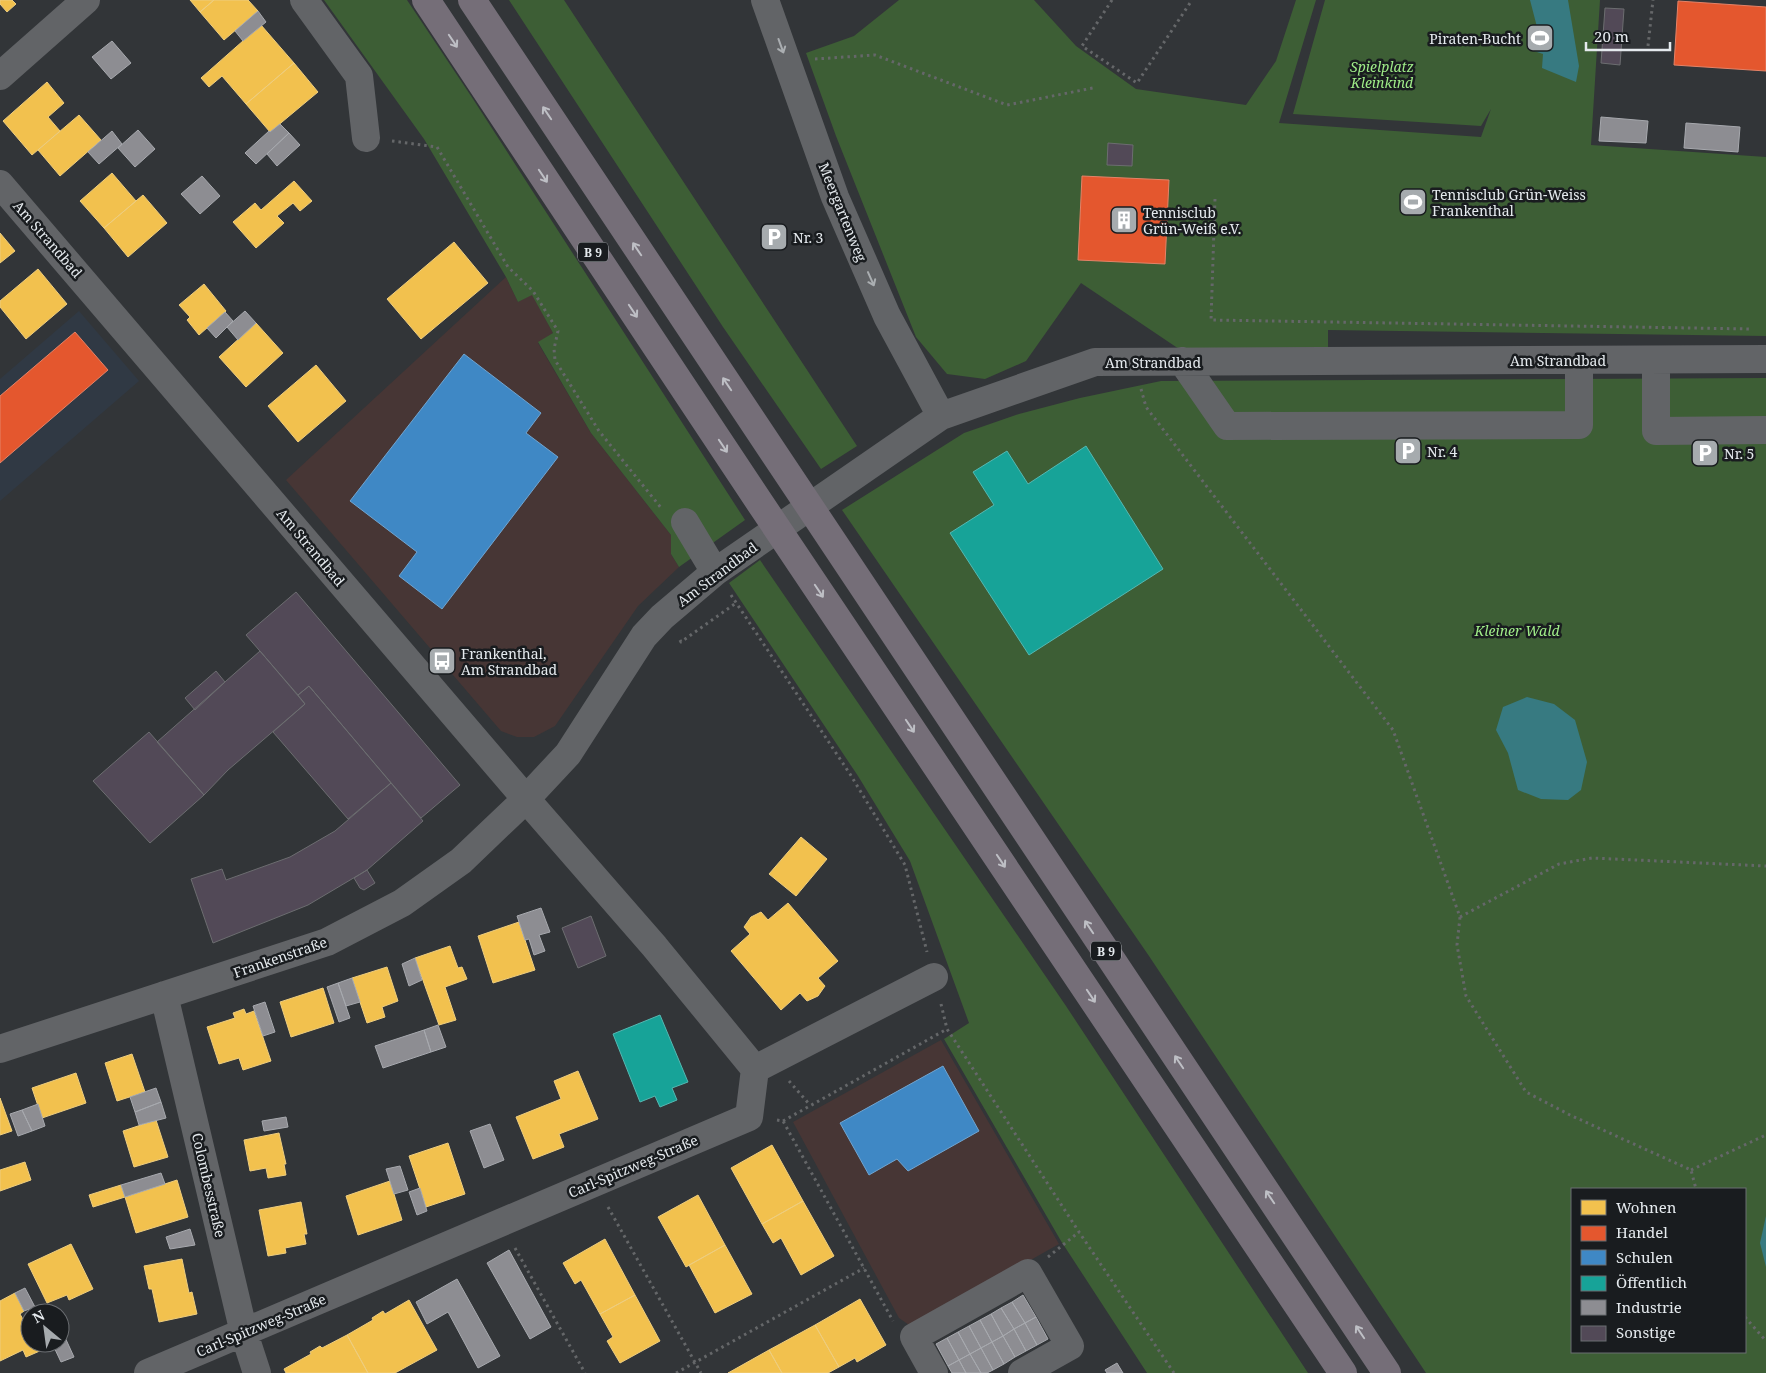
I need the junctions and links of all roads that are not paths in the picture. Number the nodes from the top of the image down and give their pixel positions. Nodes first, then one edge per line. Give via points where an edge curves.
1 (86, 0) edge
2 (304, 0) edge
3 (426, 0) edge
4 (472, 0) edge
5 (765, 0) edge
6 (0, 76) edge
7 (366, 138) road end
8 (0, 184) edge
9 (1766, 359) edge
10 (1579, 360) junction
11 (1656, 360) junction
12 (1182, 361) junction
13 (941, 416) junction
14 (1766, 430) edge
15 (685, 522) road end
16 (715, 572) junction
17 (526, 799) junction
18 (934, 978) road end
19 (164, 996) junction
20 (0, 1049) edge
21 (755, 1069) junction
22 (244, 1333) junction
23 (148, 1373) edge
24 (257, 1373) edge
25 (934, 1373) edge
26 (1022, 1373) edge
27 (1343, 1373) edge
28 (1387, 1373) edge

1 - 6 street
2 - 7 street via 359,76
3 -> 27 highway, B 9
28 -> 4 highway, B 9
5 -> 13 street, Meergartenweg via 835,197 887,316
8 - 17 street, Am Strandbad
9 - 11 street, Am Strandbad
10 - 11 street, Am Strandbad
10 - 12 street, Am Strandbad
10 - 12 street via 1579,425 1227,426
11 - 14 street via 1656,431
12 - 13 street, Am Strandbad via 1095,362
13 - 16 street, Am Strandbad
15 - 16 street
16 - 17 street, Am Strandbad via 662,616 644,636 568,754
17 - 19 street, Frankenstraße via 461,861 402,903 327,942
17 - 21 street via 656,947
18 - 21 street
19 - 20 street, Frankenstraße
19 - 22 street, Colombesstraße
21 - 22 street, Carl-Spitzweg-Straße via 749,1117
22 - 23 street, Carl-Spitzweg-Straße
22 - 24 street, Colombesstraße
25 - 26 street via 914,1337 1028,1273 1070,1346

